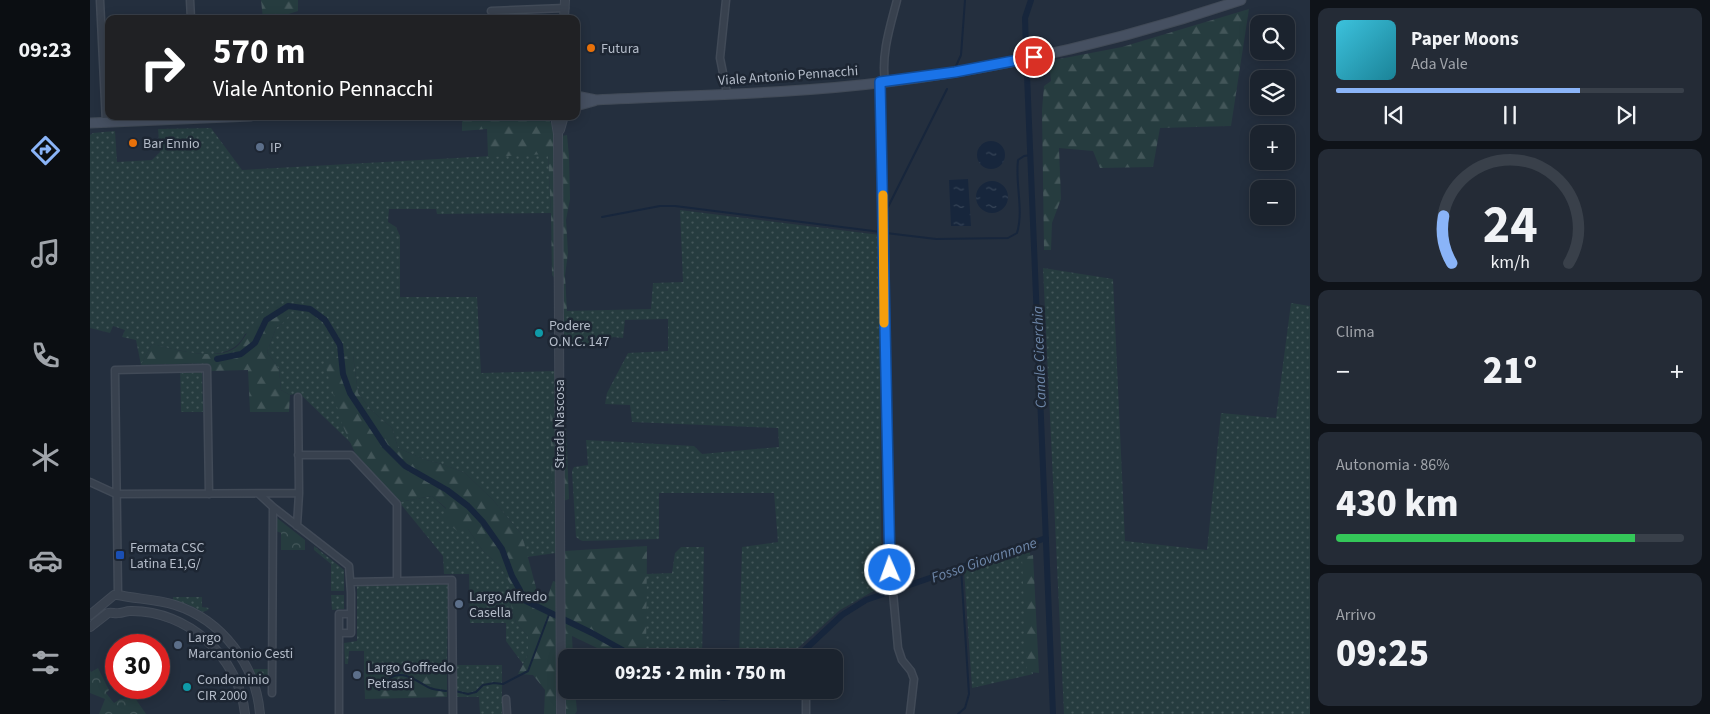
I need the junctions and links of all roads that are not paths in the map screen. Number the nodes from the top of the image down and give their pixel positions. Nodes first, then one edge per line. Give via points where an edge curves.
1 (100, 0) edge
2 (190, 0) edge
3 (726, 0) edge
4 (897, 0) edge
5 (1241, 0) edge
6 (565, 4) edge
7 (492, 11) dead end
8 (191, 15) edge
9 (882, 82) junction
10 (727, 93) junction
11 (580, 97) edge
12 (596, 100) junction
13 (105, 102) edge
14 (580, 105) edge
15 (142, 120) edge
16 (556, 120) edge
17 (563, 120) edge
18 (106, 122) joint
19 (90, 123) edge
20 (558, 134) junction
21 (298, 397) dead end
22 (298, 455) junction
23 (90, 482) edge
24 (299, 493) junction
25 (116, 494) junction
26 (209, 494) junction
27 (259, 494) junction
28 (273, 507) junction
29 (297, 526) junction
30 (397, 581) junction
31 (351, 582) junction
32 (117, 596) junction
33 (124, 611) junction
34 (114, 612) junction
35 (351, 614) junction
36 (90, 615) edge
37 (90, 627) edge
38 (339, 633) junction
39 (233, 646) junction
40 (221, 655) junction
41 (272, 693) dead end
42 (506, 699) dead end
43 (806, 699) edge
44 (245, 714) edge
45 (260, 714) edge
46 (339, 714) edge
47 (454, 714) edge
48 (506, 714) edge
49 (561, 714) edge
50 (806, 714) edge
51 (910, 714) edge

1 - 13 street
2 - 8 street
3 - 10 street via 720,58
4 - 9 street via 884,54
5 - 9 main road, Viale Antonio Pennacchi via 1142,31 1034,57
6 - 7 street
9 - 10 main road, Viale Antonio Pennacchi
9 - 51 street via 891,584 898,650 914,679
10 - 12 main road, Viale Antonio Pennacchi
11 - 12 main road, Viale Antonio Pennacchi
12 - 14 main road, Viale Antonio Pennacchi
15 - 18 main road
16 - 20 street, Strada Nascosa
17 - 20 street, Strada Nascosa
18 - 19 main road
20 - 49 street, Strada Nascosa
21 - 22 street
22 - 24 street
22 - 30 street via 351,455 397,504
23 - 25 street
24 - 27 street
24 - 29 street
25 - 26 street
25 - 26 street via 115,370 207,368
25 - 32 street
26 - 27 street
27 - 28 street
28 - 29 street
28 - 41 street
29 - 31 street via 347,564
30 - 31 street
30 - 47 street via 452,580
31 - 35 street
32 - 33 street via 128,603
32 - 34 street via 109,606
32 - 36 street
32 - 39 street via 163,602 190,611 217,629
33 - 34 street
33 - 40 street via 161,616 187,626 212,644
34 - 37 street via 105,614
35 - 38 street via 339,614
35 - 38 street via 351,633
38 - 46 street
39 - 40 street
39 - 45 street via 252,680
40 - 44 street via 237,681
42 - 48 street
43 - 50 street

